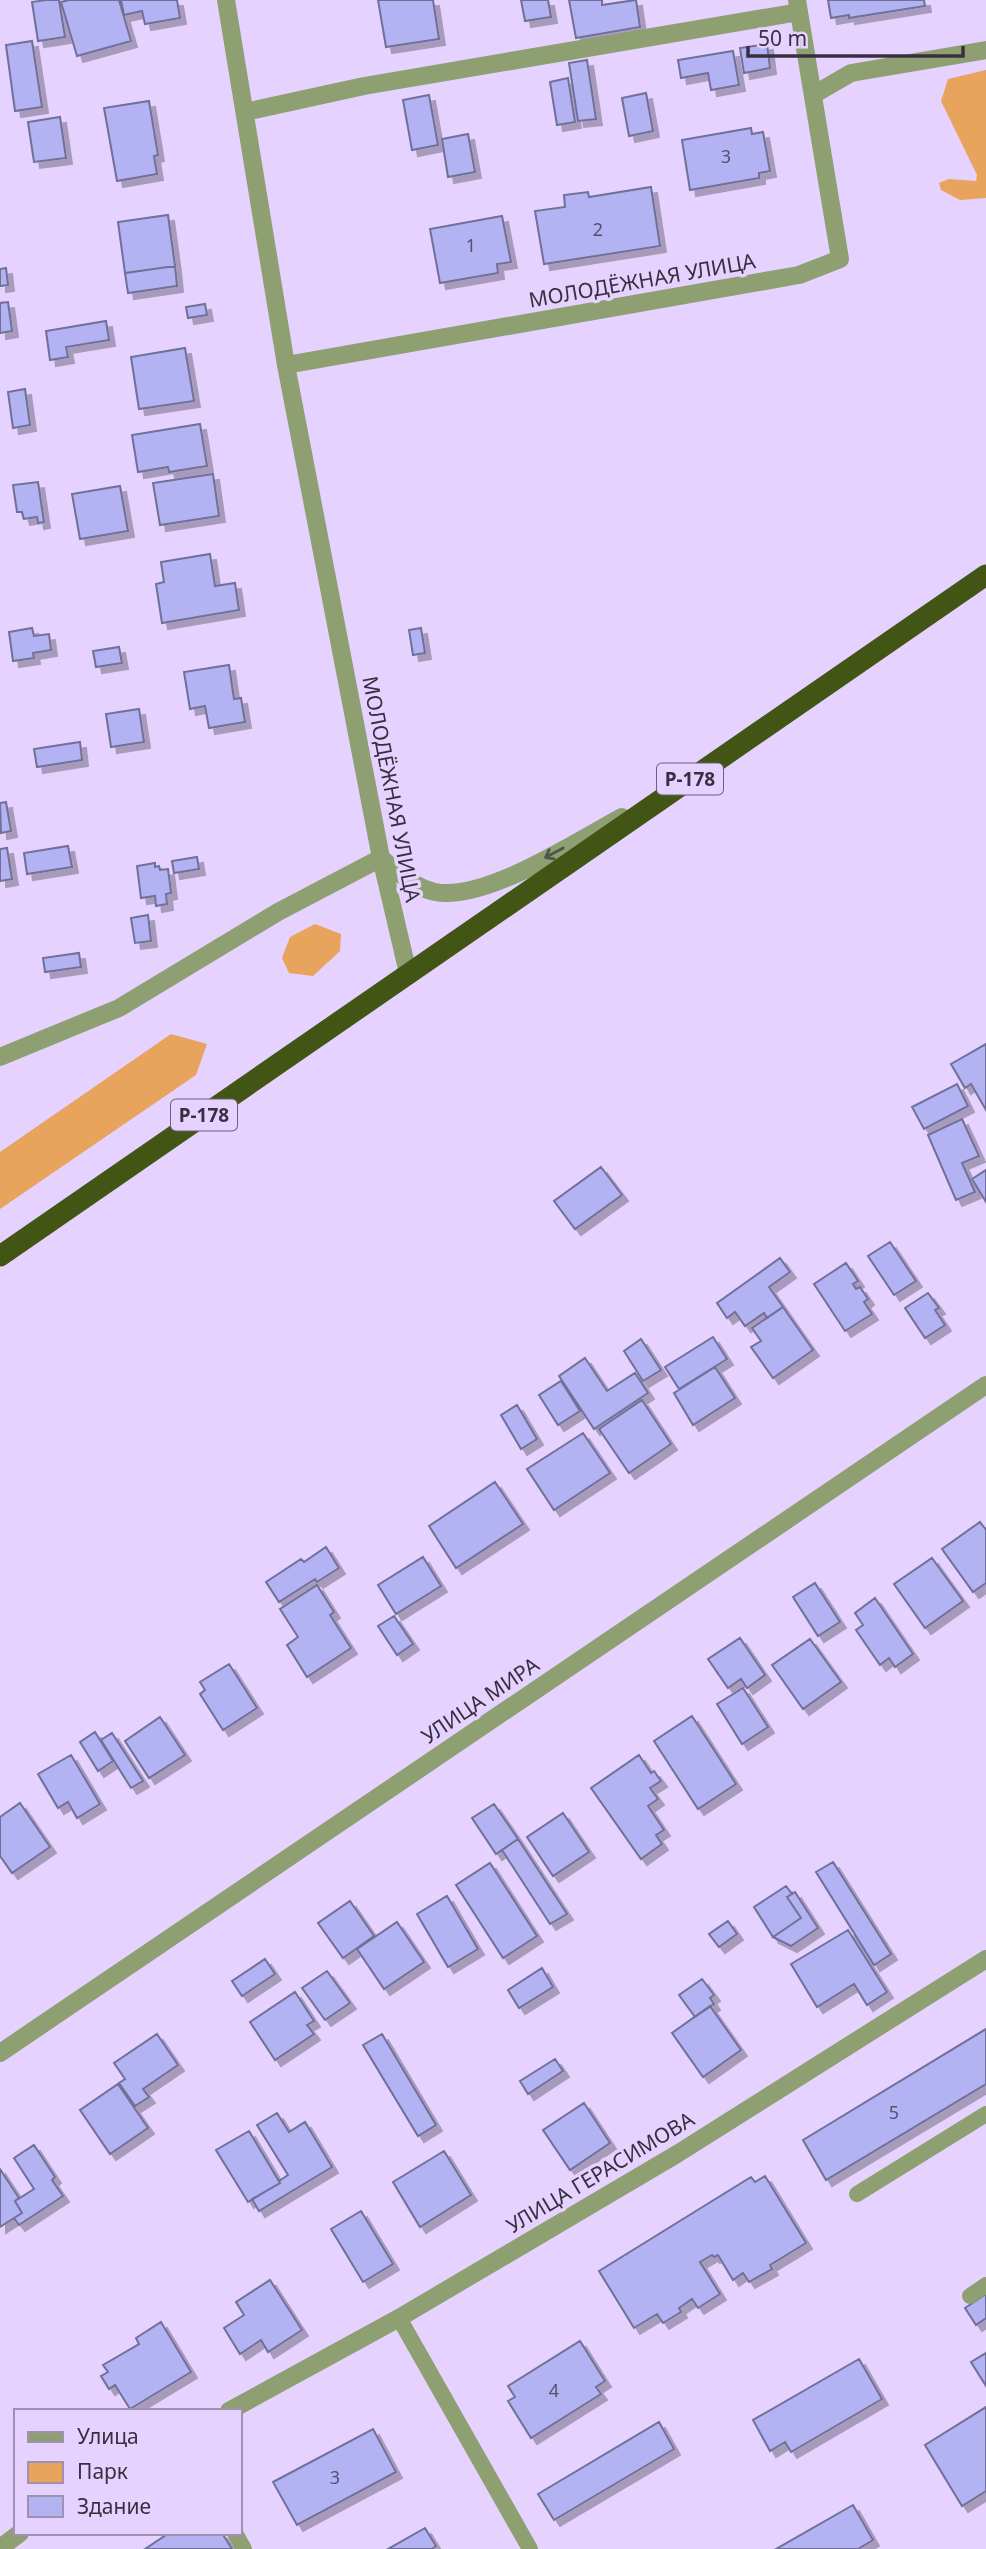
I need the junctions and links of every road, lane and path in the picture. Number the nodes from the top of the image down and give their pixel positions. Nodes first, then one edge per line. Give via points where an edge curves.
1 (226, 0) edge
2 (798, 6) edge
3 (986, 50) edge
4 (813, 95) junction
5 (245, 112) junction
6 (286, 365) junction
7 (986, 575) edge
8 (679, 787) junction
9 (381, 858) junction
10 (408, 973) junction
11 (0, 1057) edge
12 (0, 1256) edge
13 (986, 1385) edge
14 (986, 1959) edge
15 (0, 2053) edge
16 (986, 2114) edge
17 (858, 2194) dead end
18 (986, 2285) edge
19 (970, 2296) dead end
20 (399, 2318) junction
21 (233, 2409) edge
22 (17, 2535) edge
23 (0, 2548) edge
24 (530, 2549) edge

1 - 5 street, МОЛОДЁЖНАЯ УЛИЦА
2 - 4 street, МОЛОДЁЖНАЯ УЛИЦА
2 - 5 street, МОЛОДЁЖНАЯ УЛИЦА
3 - 4 street via 850,73
4 - 6 street, МОЛОДЁЖНАЯ УЛИЦА via 841,258 799,275
5 - 6 street, МОЛОДЁЖНАЯ УЛИЦА
6 - 9 street, МОЛОДЁЖНАЯ УЛИЦА
7 - 8 highway, Р-178
8 -> 9 street via 500,882 463,892 435,892 410,882
8 - 10 highway, Р-178
9 - 10 street, МОЛОДЁЖНАЯ УЛИЦА
9 - 11 street via 278,912 119,1008
10 - 12 highway, Р-178
13 - 15 street, УЛИЦА МИРА
14 - 20 street, УЛИЦА ГЕРАСИМОВА via 677,2154
16 - 17 lane
18 - 19 lane
20 - 21 street, УЛИЦА ГЕРАСИМОВА
20 - 24 lane
22 - 23 street

